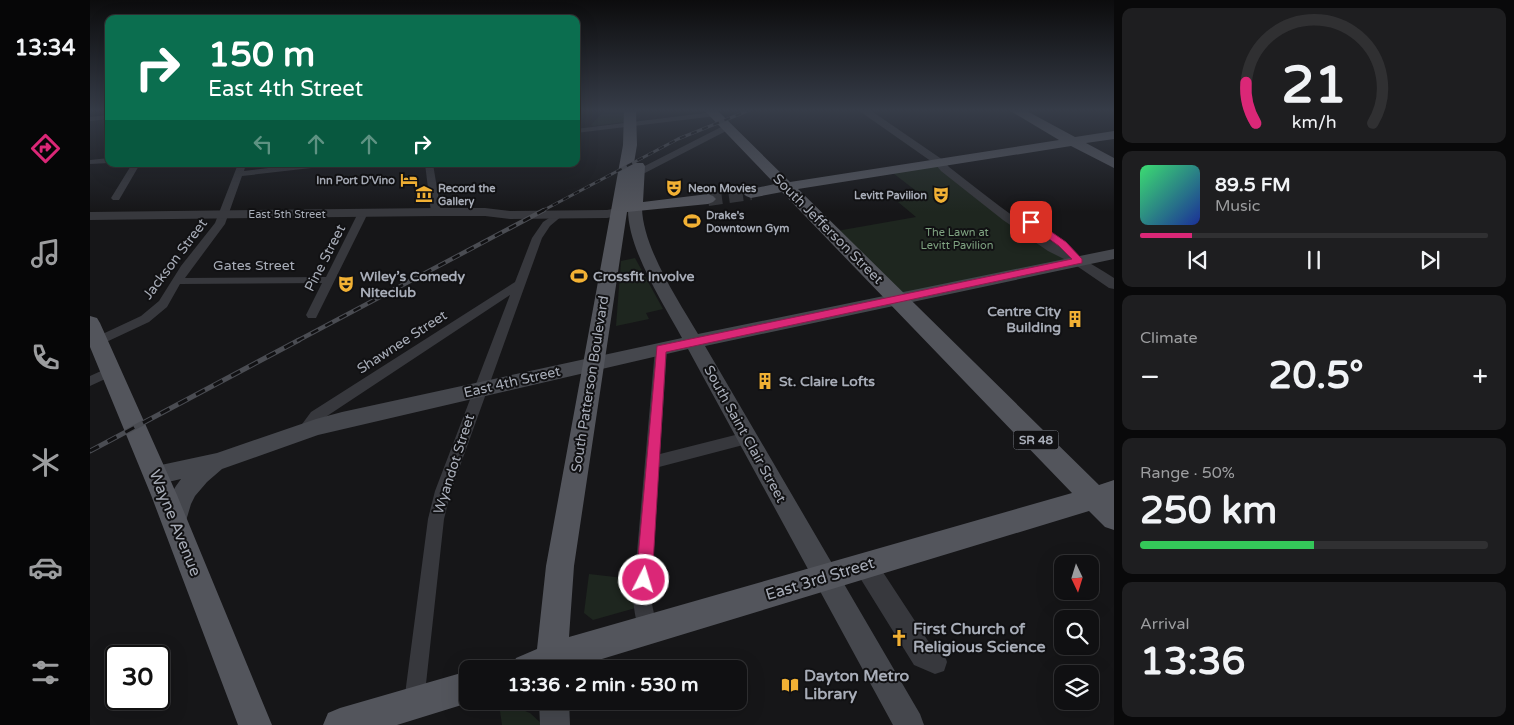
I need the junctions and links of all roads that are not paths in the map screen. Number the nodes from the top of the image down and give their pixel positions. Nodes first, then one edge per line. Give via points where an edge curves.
1 (630, 144) edge
2 (636, 144) edge
3 (694, 144) edge
4 (744, 144) edge
5 (908, 144) edge
6 (912, 144) edge
7 (1055, 144) edge
8 (1078, 144) edge
9 (105, 160) edge
10 (90, 162) edge
11 (939, 162) junction
12 (1114, 164) edge
13 (134, 167) edge
14 (241, 167) edge
15 (295, 167) edge
16 (429, 167) edge
17 (904, 168) junction
18 (638, 173) junction
19 (238, 174) junction
20 (786, 187) junction
21 (751, 193) tunnel mouth
22 (116, 198) dead end
23 (708, 199) tunnel mouth
24 (624, 209) junction
25 (436, 212) junction
26 (485, 212) junction
27 (363, 213) junction
28 (224, 214) junction
29 (558, 215) junction
30 (90, 216) edge
31 (1114, 254) edge
32 (1079, 261) junction
33 (330, 280) junction
34 (177, 281) junction
35 (520, 284) junction
36 (1114, 285) edge
37 (897, 298) junction
38 (312, 314) dead end
39 (94, 332) edge
40 (693, 342) junction
41 (661, 349) junction
42 (594, 364) junction
43 (112, 371) junction
44 (90, 381) edge
45 (479, 390) junction
46 (304, 431) junction
47 (747, 438) junction
48 (217, 462) junction
49 (653, 462) junction
50 (155, 475) junction
51 (1104, 495) edge
52 (1114, 518) edge
53 (174, 523) junction
54 (865, 565) junction
55 (824, 577) junction
56 (648, 630) junction
57 (545, 660) edge
58 (559, 660) edge
59 (935, 662) dead end
60 (459, 690) edge
61 (414, 702) junction
62 (554, 710) edge
63 (255, 725) edge
64 (340, 725) edge
65 (555, 725) edge
66 (909, 725) edge

1 - 24 main road, South Patterson Boulevard
2 - 18 main road, South Patterson Boulevard
3 - 18 street
4 - 20 main road, South Jefferson Street / SR 48
5 - 17 street via 916,157
6 - 11 street
7 - 11 main road
8 - 12 main road
9 - 10 street
11 - 17 main road
11 - 32 street via 1007,217 1052,248
13 - 22 street
14 - 19 street, Jackson Street
15 - 19 street
16 - 25 street
17 - 20 main road
18 - 24 main road, South Patterson Boulevard
19 - 28 street, Jackson Street
20 - 21 main road
20 - 37 main road, South Jefferson Street / SR 48
23 - 24 main road, East 5th Street
24 - 26 street, East 5th Street via 502,209
24 - 29 street, East 5th Street
24 - 40 main road, South Saint Clair Street via 635,220 649,263
24 - 42 main road, South Patterson Boulevard
25 - 26 street, East 5th Street
25 - 27 street, East 5th Street
26 - 29 street, East 5th Street
27 - 28 street, East 5th Street
27 - 33 street, Pine Street
28 - 30 street, East 5th Street
28 - 34 street, Jackson Street
29 - 35 street, Wyandot Street via 546,224 537,238
31 - 32 main road, East 4th Street
32 - 36 street
32 - 37 main road, East 4th Street
33 - 34 street, Gates Street
33 - 38 street, Pine Street
34 - 39 street, Jackson Street via 155,311 133,325
35 - 45 street, Wyandot Street
35 - 46 street, Shawnee Street via 316,416
37 - 40 main road, East 4th Street
37 - 51 main road, South Jefferson Street / SR 48
39 - 43 main road, Wayne Avenue
40 - 41 main road, East 4th Street
40 - 47 main road, South Saint Clair Street
41 - 42 main road, East 4th Street
41 - 49 street
42 - 45 main road, East 4th Street
42 - 57 main road, South Patterson Boulevard
43 - 44 street
43 - 50 main road, Wayne Avenue
45 - 46 main road, East 4th Street
45 - 61 street, Wyandot Street via 436,519
46 - 48 main road, East 4th Street
47 - 49 street
47 - 55 main road, South Saint Clair Street
48 - 50 main road, East 4th Street
48 - 53 main road via 199,475 184,493
49 - 56 street via 642,597
50 - 53 main road, Wayne Avenue
51 - 52 main road, SR 48
51 - 54 main road, East 3rd Street
53 - 63 main road, Wayne Avenue
54 - 55 main road, East 3rd Street
54 - 59 street via 923,656
55 - 56 main road, East 3rd Street
55 - 66 main road, South Saint Clair Street
56 - 58 main road, East 3rd Street
60 - 61 main road
61 - 64 main road
62 - 65 main road

